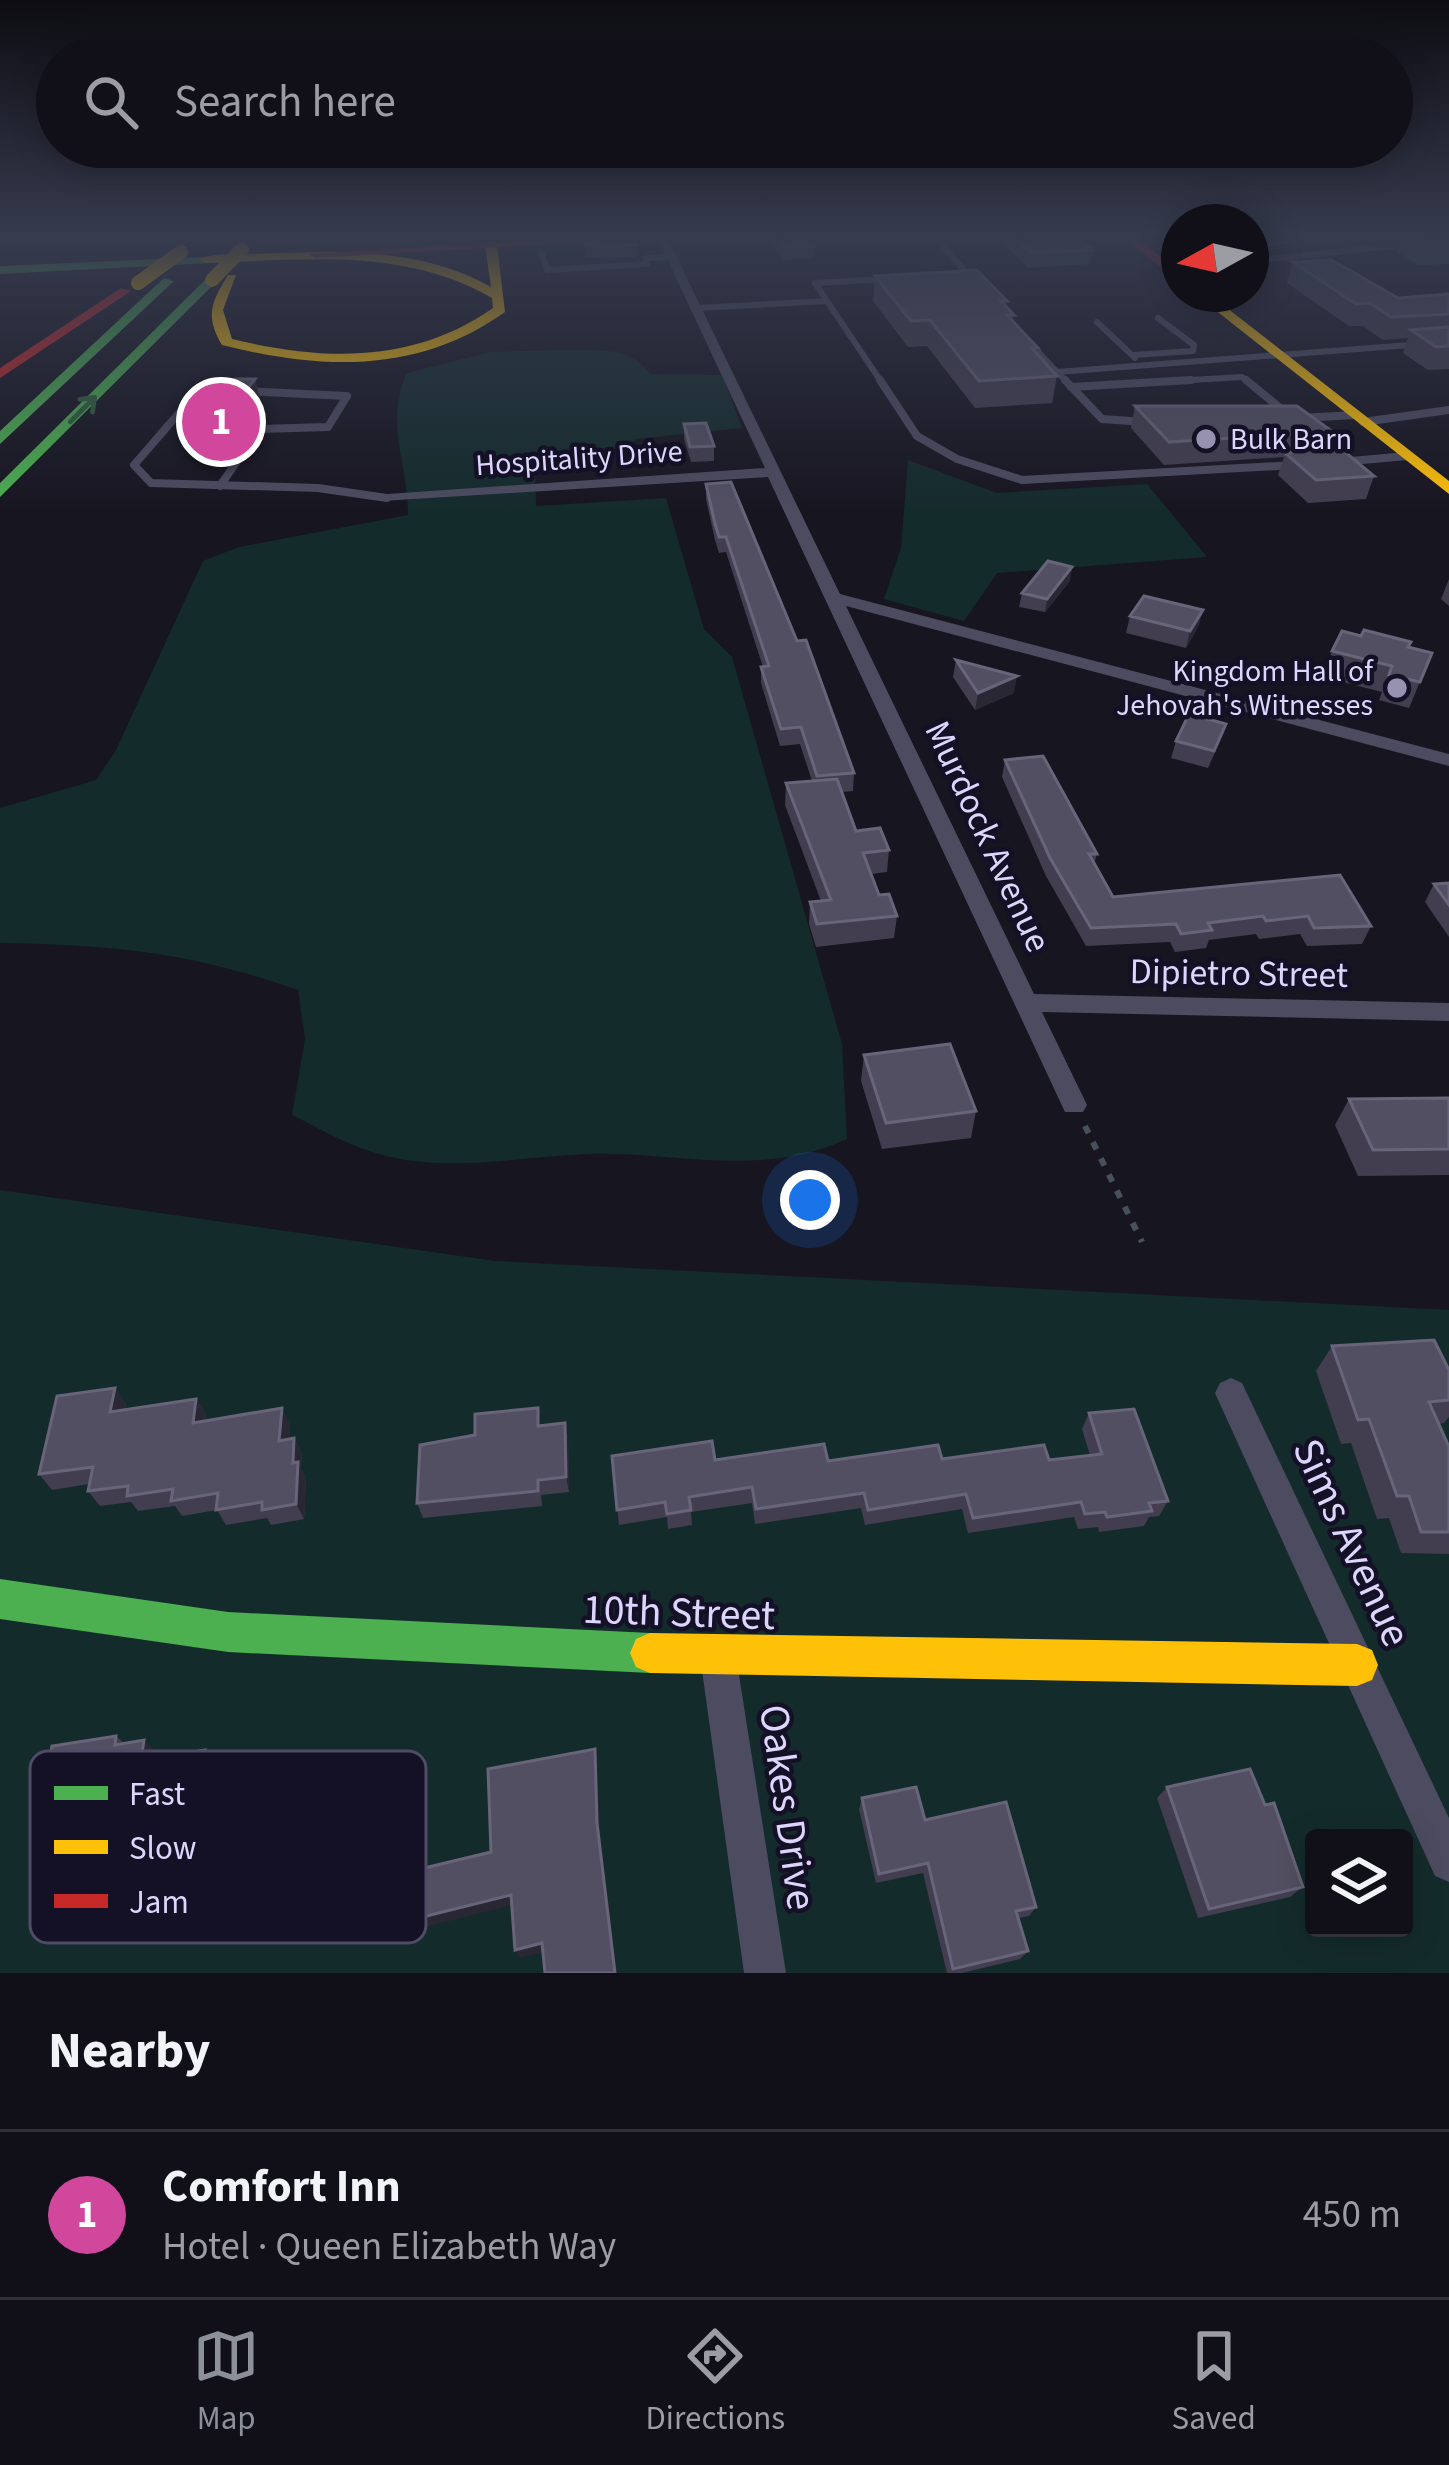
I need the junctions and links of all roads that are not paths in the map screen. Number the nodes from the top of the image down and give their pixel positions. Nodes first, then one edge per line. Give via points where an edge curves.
1 (71, 327) edge
2 (119, 327) edge
3 (155, 327) edge
4 (215, 327) edge
5 (476, 327) edge
6 (707, 327) edge
7 (844, 327) edge
8 (1103, 327) edge
9 (1170, 327) edge
10 (1243, 327) edge
11 (1028, 340) edge
12 (1449, 342) edge
13 (1133, 355) junction
14 (1281, 357) junction
15 (1145, 367) junction
16 (1057, 372) junction
17 (0, 374) edge
18 (1071, 387) junction
19 (245, 392) junction
20 (224, 398) edge
21 (205, 402) edge
22 (184, 408) junction
23 (1449, 410) edge
24 (1359, 418) junction
25 (1276, 419) edge
26 (1293, 419) junction
27 (1150, 422) edge
28 (1311, 433) edge
29 (0, 435) edge
30 (1330, 447) edge
31 (1407, 456) junction
32 (1348, 461) junction
33 (1325, 463) edge
34 (1303, 465) edge
35 (774, 472) junction
36 (220, 486) junction
37 (1449, 489) edge
38 (0, 492) edge
39 (387, 498) joint
40 (838, 598) junction
41 (1449, 760) edge
42 (1028, 1003) junction
43 (1449, 1012) edge
44 (1074, 1105) road end
45 (1231, 1393) dead end
46 (0, 1600) edge
47 (718, 1656) junction
48 (1358, 1665) junction
49 (1449, 1862) edge
50 (765, 1973) edge

1 - 17 main road, bridge
2 - 29 main road
38 -> 3 main road
4 - 5 main road via 253,351 304,359 382,356
6 - 35 street, Murdock Avenue
7 - 34 lane via 917,436 1022,480
8 - 13 lane
9 - 13 lane via 1193,351
10 - 14 main road
11 - 16 lane
12 - 14 lane
13 - 15 lane
14 - 15 lane
14 - 24 main road
15 - 16 lane
16 - 18 lane
18 - 26 lane via 1242,377
18 - 27 lane via 1102,419
19 - 20 lane
19 - 22 lane via 206,394
19 - 36 lane via 346,396 328,427 259,429
21 - 22 lane
22 - 36 lane via 134,465 138,475 151,483
23 - 24 lane
24 - 26 lane
24 - 31 main road
25 - 26 lane
26 - 28 lane
30 - 32 lane
31 - 32 lane
31 - 37 main road
32 - 33 lane
35 - 39 street, Hospitality Drive
35 - 40 street, Murdock Avenue
36 - 39 lane
40 - 41 street
40 - 42 street, Murdock Avenue
42 - 43 street, Dipietro Street
42 - 44 street, Murdock Avenue
45 - 48 street, Sims Avenue
46 - 47 main road, 10th Street via 228,1633
47 - 48 main road, 10th Street
47 - 50 street, Oakes Drive
48 - 49 street, Sims Avenue

